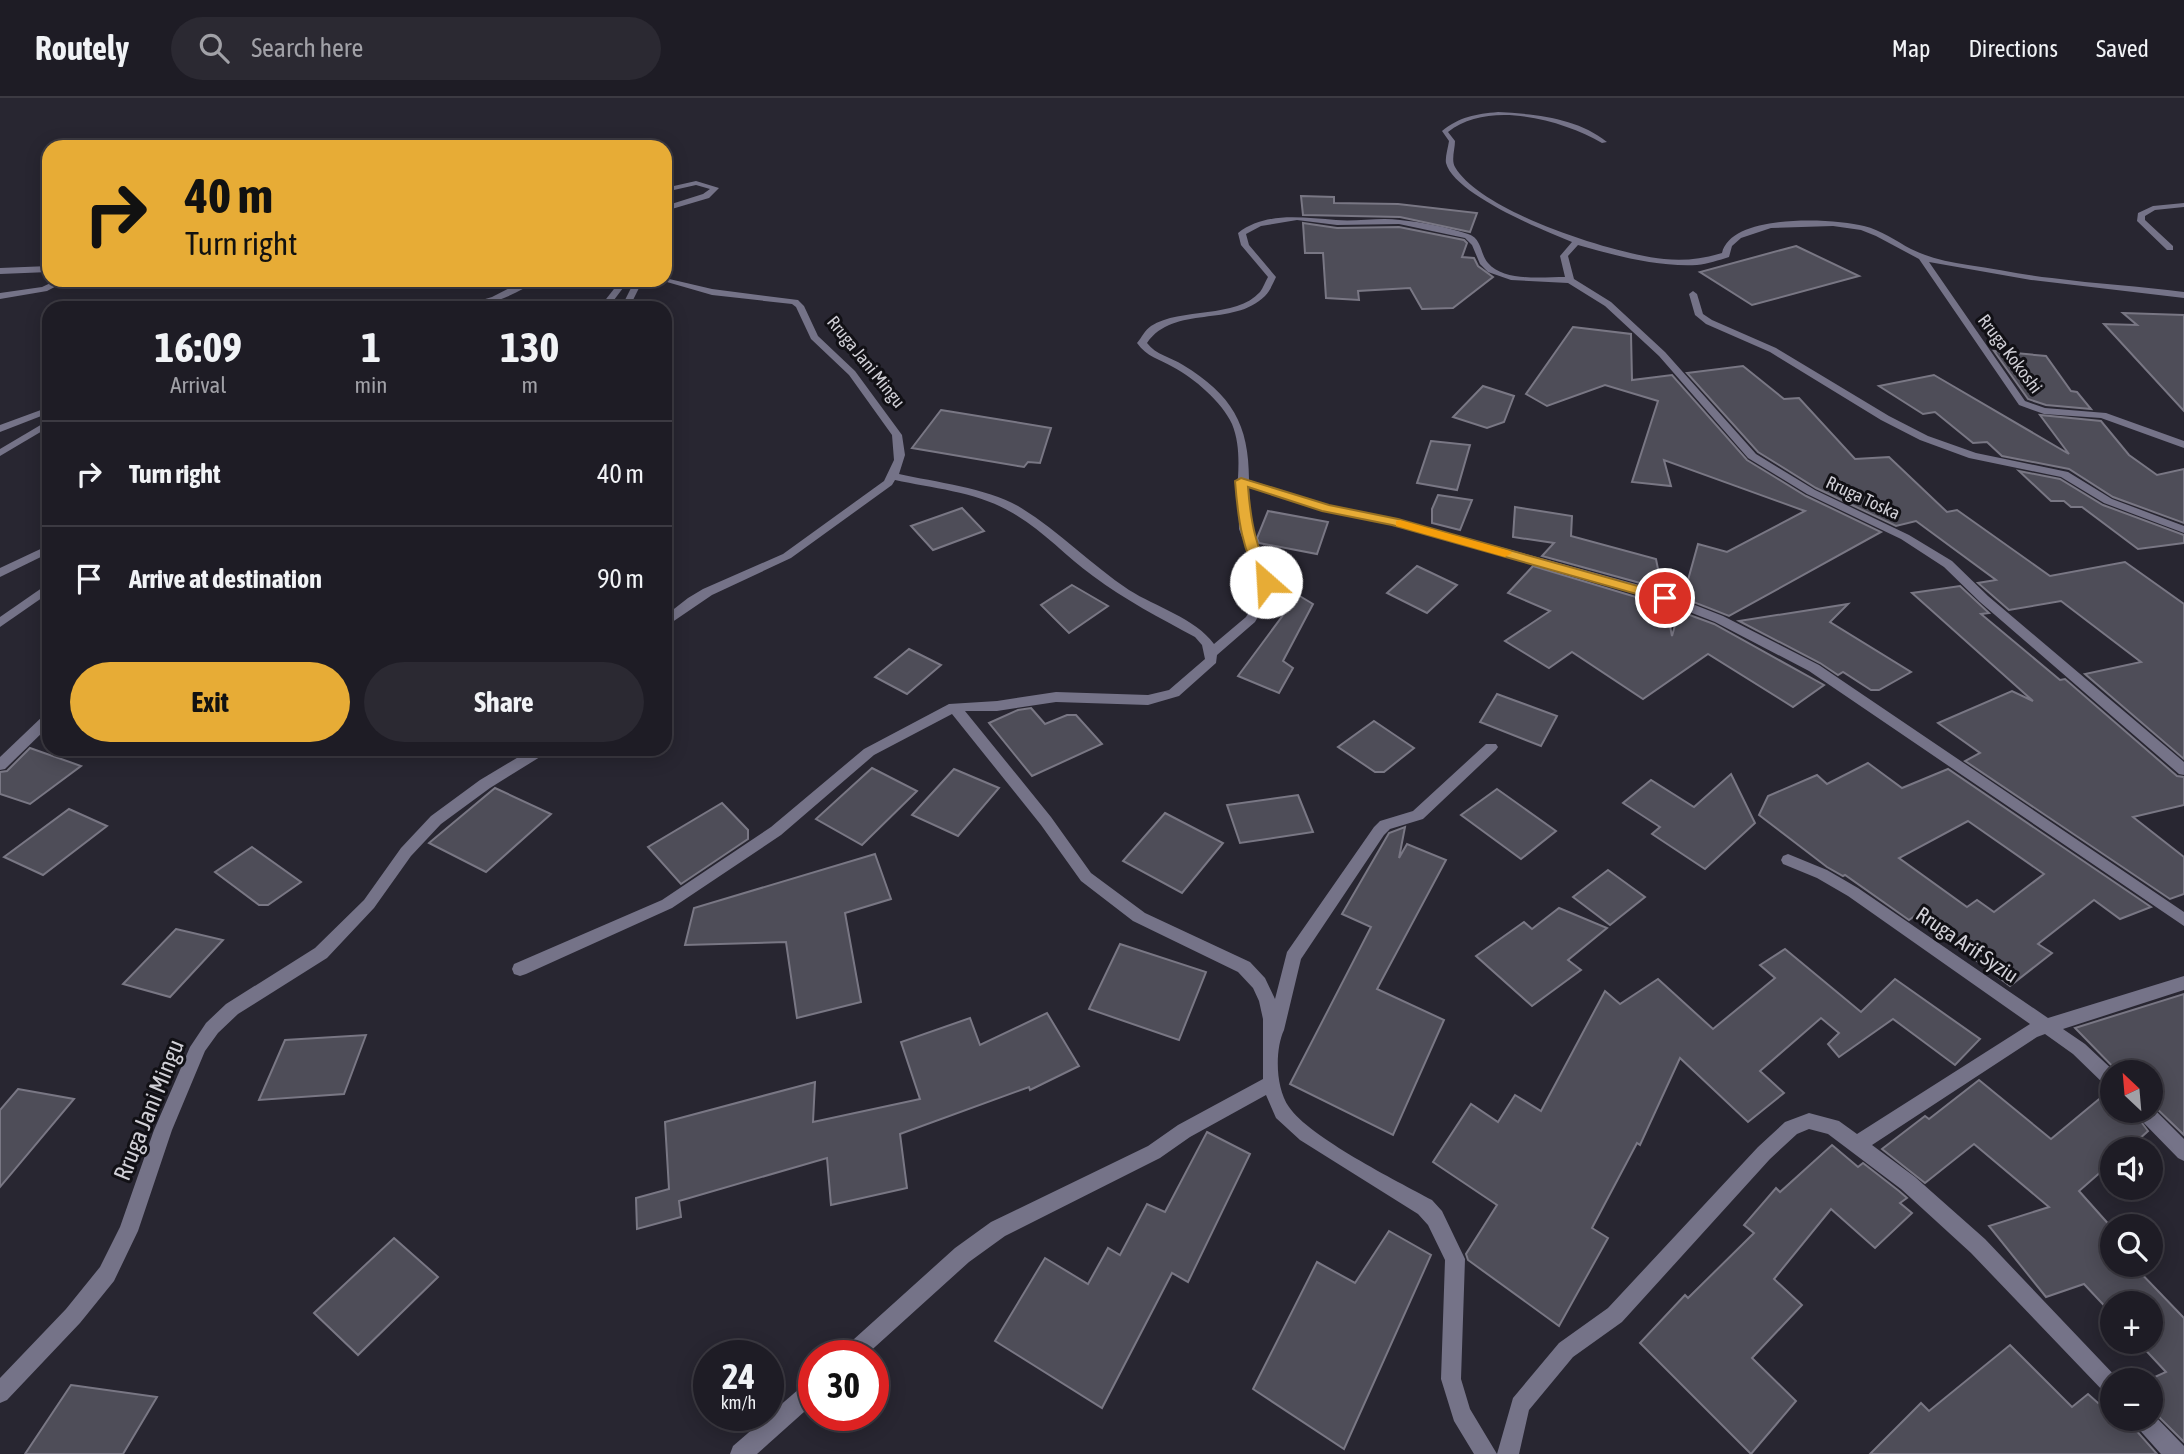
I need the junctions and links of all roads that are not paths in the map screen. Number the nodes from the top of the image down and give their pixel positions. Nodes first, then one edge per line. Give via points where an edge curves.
1 (1604, 142) dead end
2 (672, 188) edge
3 (2184, 205) edge
4 (672, 207) edge
5 (1577, 241) junction
6 (2170, 248) dead end
7 (1922, 257) junction
8 (42, 268) edge
9 (0, 271) edge
10 (1570, 280) junction
11 (672, 282) edge
12 (48, 287) edge
13 (518, 287) edge
14 (620, 287) edge
15 (1693, 295) dead end
16 (2184, 295) edge
17 (0, 296) edge
18 (487, 301) edge
19 (608, 301) edge
20 (42, 413) edge
21 (42, 427) edge
22 (0, 429) edge
23 (2184, 445) edge
24 (0, 453) edge
25 (892, 476) junction
26 (1241, 481) junction
27 (2184, 530) edge
28 (42, 552) edge
29 (0, 573) edge
30 (42, 592) edge
31 (672, 617) edge
32 (0, 622) edge
33 (1212, 652) junction
34 (954, 707) junction
35 (42, 725) edge
36 (1491, 747) dead end
37 (531, 756) edge
38 (0, 765) edge
39 (2184, 770) edge
40 (1788, 860) dead end
41 (2184, 920) edge
42 (520, 969) dead end
43 (2184, 983) edge
44 (2046, 1026) junction
45 (1271, 1054) junction
46 (2100, 1068) edge
47 (1271, 1083) junction
48 (2157, 1124) edge
49 (1856, 1146) junction
50 (2184, 1152) edge
51 (868, 1340) edge
52 (2100, 1373) edge
53 (0, 1393) edge
54 (798, 1403) edge
55 (2154, 1431) edge
56 (741, 1454) edge
57 (1486, 1454) edge
58 (1508, 1454) edge
59 (2176, 1454) edge

1 - 5 street via 1553,120 1503,111 1473,113 1444,132 1452,147 1449,162 1470,187 1515,214
2 - 4 street via 696,183 715,188 706,196
3 - 6 street via 2153,208 2141,215 2141,221
5 - 7 street via 1643,260 1705,263 1726,255 1739,236 1756,230 1830,223 1874,231
5 - 10 street via 1564,256
7 - 16 street via 2022,277
7 - 23 street, Rruga Kokoshi via 2022,403 2044,411 2102,415
8 - 9 street
10 - 26 street via 1501,275 1483,263 1476,243 1468,236 1399,222 1297,218 1248,228 1242,233 1245,245 1272,277 1266,293 1240,306 1161,326 1142,343 1195,379 1238,422 1244,447
10 - 39 street, Rruga Toska via 1608,304 1662,354 1752,456 1948,564
11 - 25 street, Rruga Jani Mingu via 712,292 789,300 800,306 814,337 852,373 897,435 901,459
12 - 17 street
13 - 18 street
14 - 19 street
15 - 27 street via 1699,315 1709,322 1773,350 1914,433 1973,456 2064,474 2108,501
20 - 22 street
21 - 24 street
25 - 31 street via 788,555 721,583
25 - 33 street via 992,498 1032,518 1095,572 1199,634
26 - 33 street via 1245,530 1266,592 1245,624
26 - 41 street via 1326,508 1376,517 1650,592 1719,619 1824,674
28 - 29 street
30 - 32 street
33 - 34 street via 1212,660 1174,692 1149,700 1056,697
34 - 42 street via 869,752 776,831 667,904
34 - 45 street via 1086,877 1139,918 1244,967 1256,977 1270,1005
35 - 38 street
36 - 45 street via 1418,816 1379,831 1293,957
37 - 53 street, Rruga Jani Mingu via 436,820 330,945 232,1009 212,1028 193,1059 128,1231 107,1274
40 - 44 street, Rruga Arif Syziu via 1853,892
43 - 44 street
44 - 46 street, Rruga Arif Syziu
44 - 49 street via 2008,1045
45 - 47 street
47 - 51 street via 1154,1152 998,1229 962,1255
47 - 57 street via 1280,1109 1298,1129 1425,1207 1435,1218 1455,1259 1451,1380 1455,1398
48 - 50 street
49 - 52 street via 1908,1184 1978,1246
49 - 58 street via 1833,1127 1809,1121 1791,1128 1615,1315 1566,1350 1520,1405
54 - 56 street
55 - 59 street

